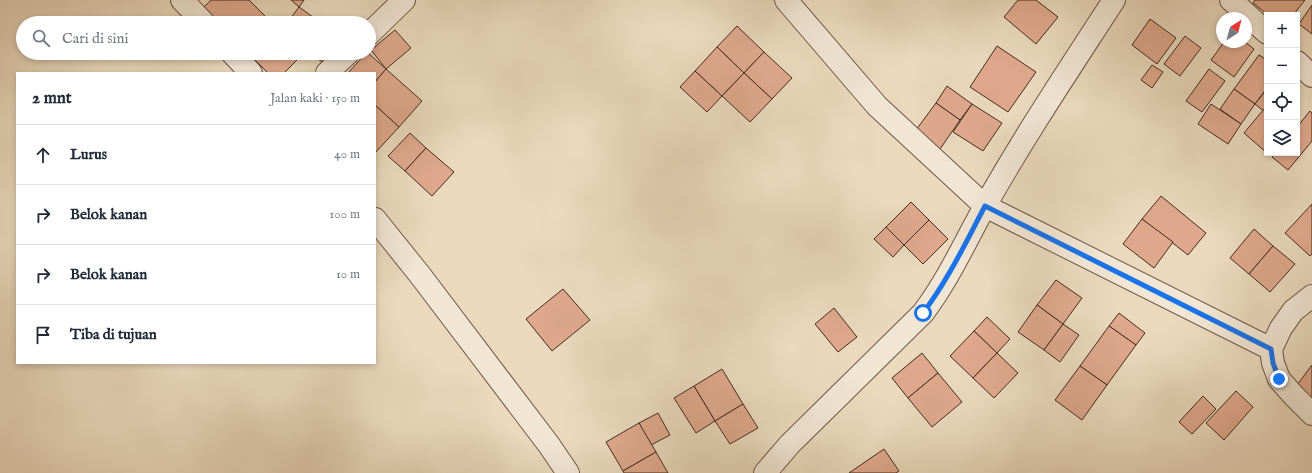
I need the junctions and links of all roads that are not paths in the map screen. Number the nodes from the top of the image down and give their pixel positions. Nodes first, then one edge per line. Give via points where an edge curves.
1 (182, 0) edge
2 (404, 0) edge
3 (786, 0) edge
4 (1114, 0) edge
5 (1231, 0) edge
6 (197, 16) edge
7 (376, 27) edge
8 (1264, 30) edge
9 (239, 60) edge
10 (341, 60) edge
11 (1300, 65) edge
12 (250, 72) edge
13 (328, 72) edge
14 (1312, 76) edge
15 (985, 206) junction
16 (376, 221) edge
17 (1312, 296) edge
18 (1271, 349) junction
19 (1312, 414) edge
20 (568, 473) edge
21 (765, 473) edge

1 - 6 street
2 - 7 street
3 - 15 street via 876,106
4 - 15 street
5 - 8 street
9 - 12 street
10 - 13 street
11 - 14 street
15 - 18 street
15 - 21 street via 946,280 923,313 790,444
16 - 20 street via 420,275
17 - 18 street via 1293,311 1280,328
18 - 19 street via 1279,379

